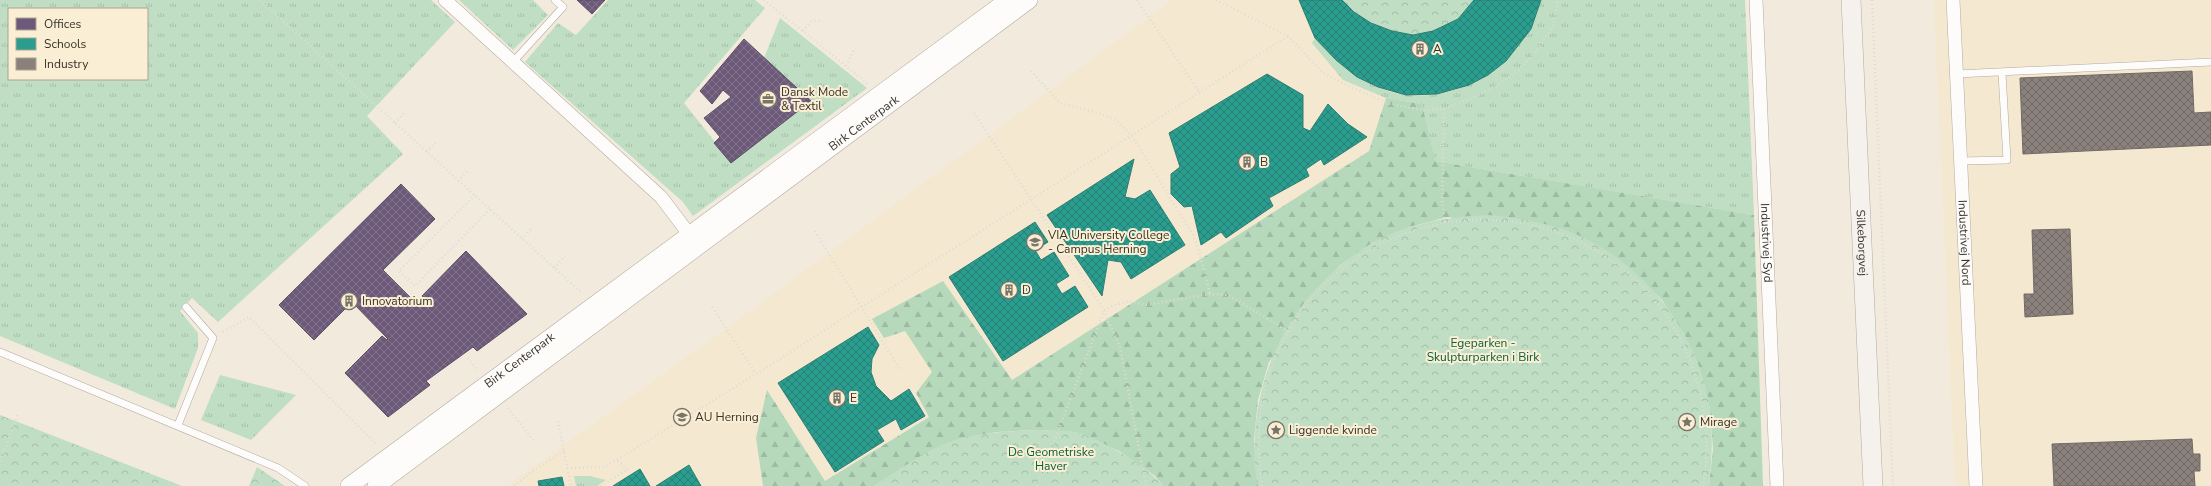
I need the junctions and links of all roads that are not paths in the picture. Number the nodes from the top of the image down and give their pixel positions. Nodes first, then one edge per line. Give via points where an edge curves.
1 (445, 0) edge
2 (555, 0) edge
3 (1008, 0) edge
4 (1029, 0) edge
5 (1756, 0) edge
6 (1852, 0) edge
7 (1954, 0) edge
8 (513, 62) junction
9 (2211, 62) edge
10 (2002, 73) junction
11 (1957, 74) junction
12 (1961, 161) junction
13 (694, 241) junction
14 (186, 307) dead end
15 (0, 352) edge
16 (178, 425) junction
17 (305, 486) edge
18 (349, 486) edge
19 (376, 486) edge
20 (1777, 486) edge
21 (1873, 486) edge
22 (1976, 486) edge

1 - 8 street
2 - 8 lane via 563,7
3 - 13 street, Birk Centerpark via 880,94
4 - 13 street, Birk Centerpark
5 - 20 street, Industrivej Syd
6 - 21 main road, Silkeborgvej
7 - 11 street, Industrivej Nord
8 - 13 street via 661,197
9 - 10 lane
10 - 11 lane
10 - 12 lane via 2007,160
11 - 12 street, Industrivej Nord
12 - 22 street, Industrivej Nord
13 - 18 street, Birk Centerpark via 595,305
13 - 19 street, Birk Centerpark
14 - 16 lane via 213,338
15 - 16 lane
16 - 17 lane via 278,468

